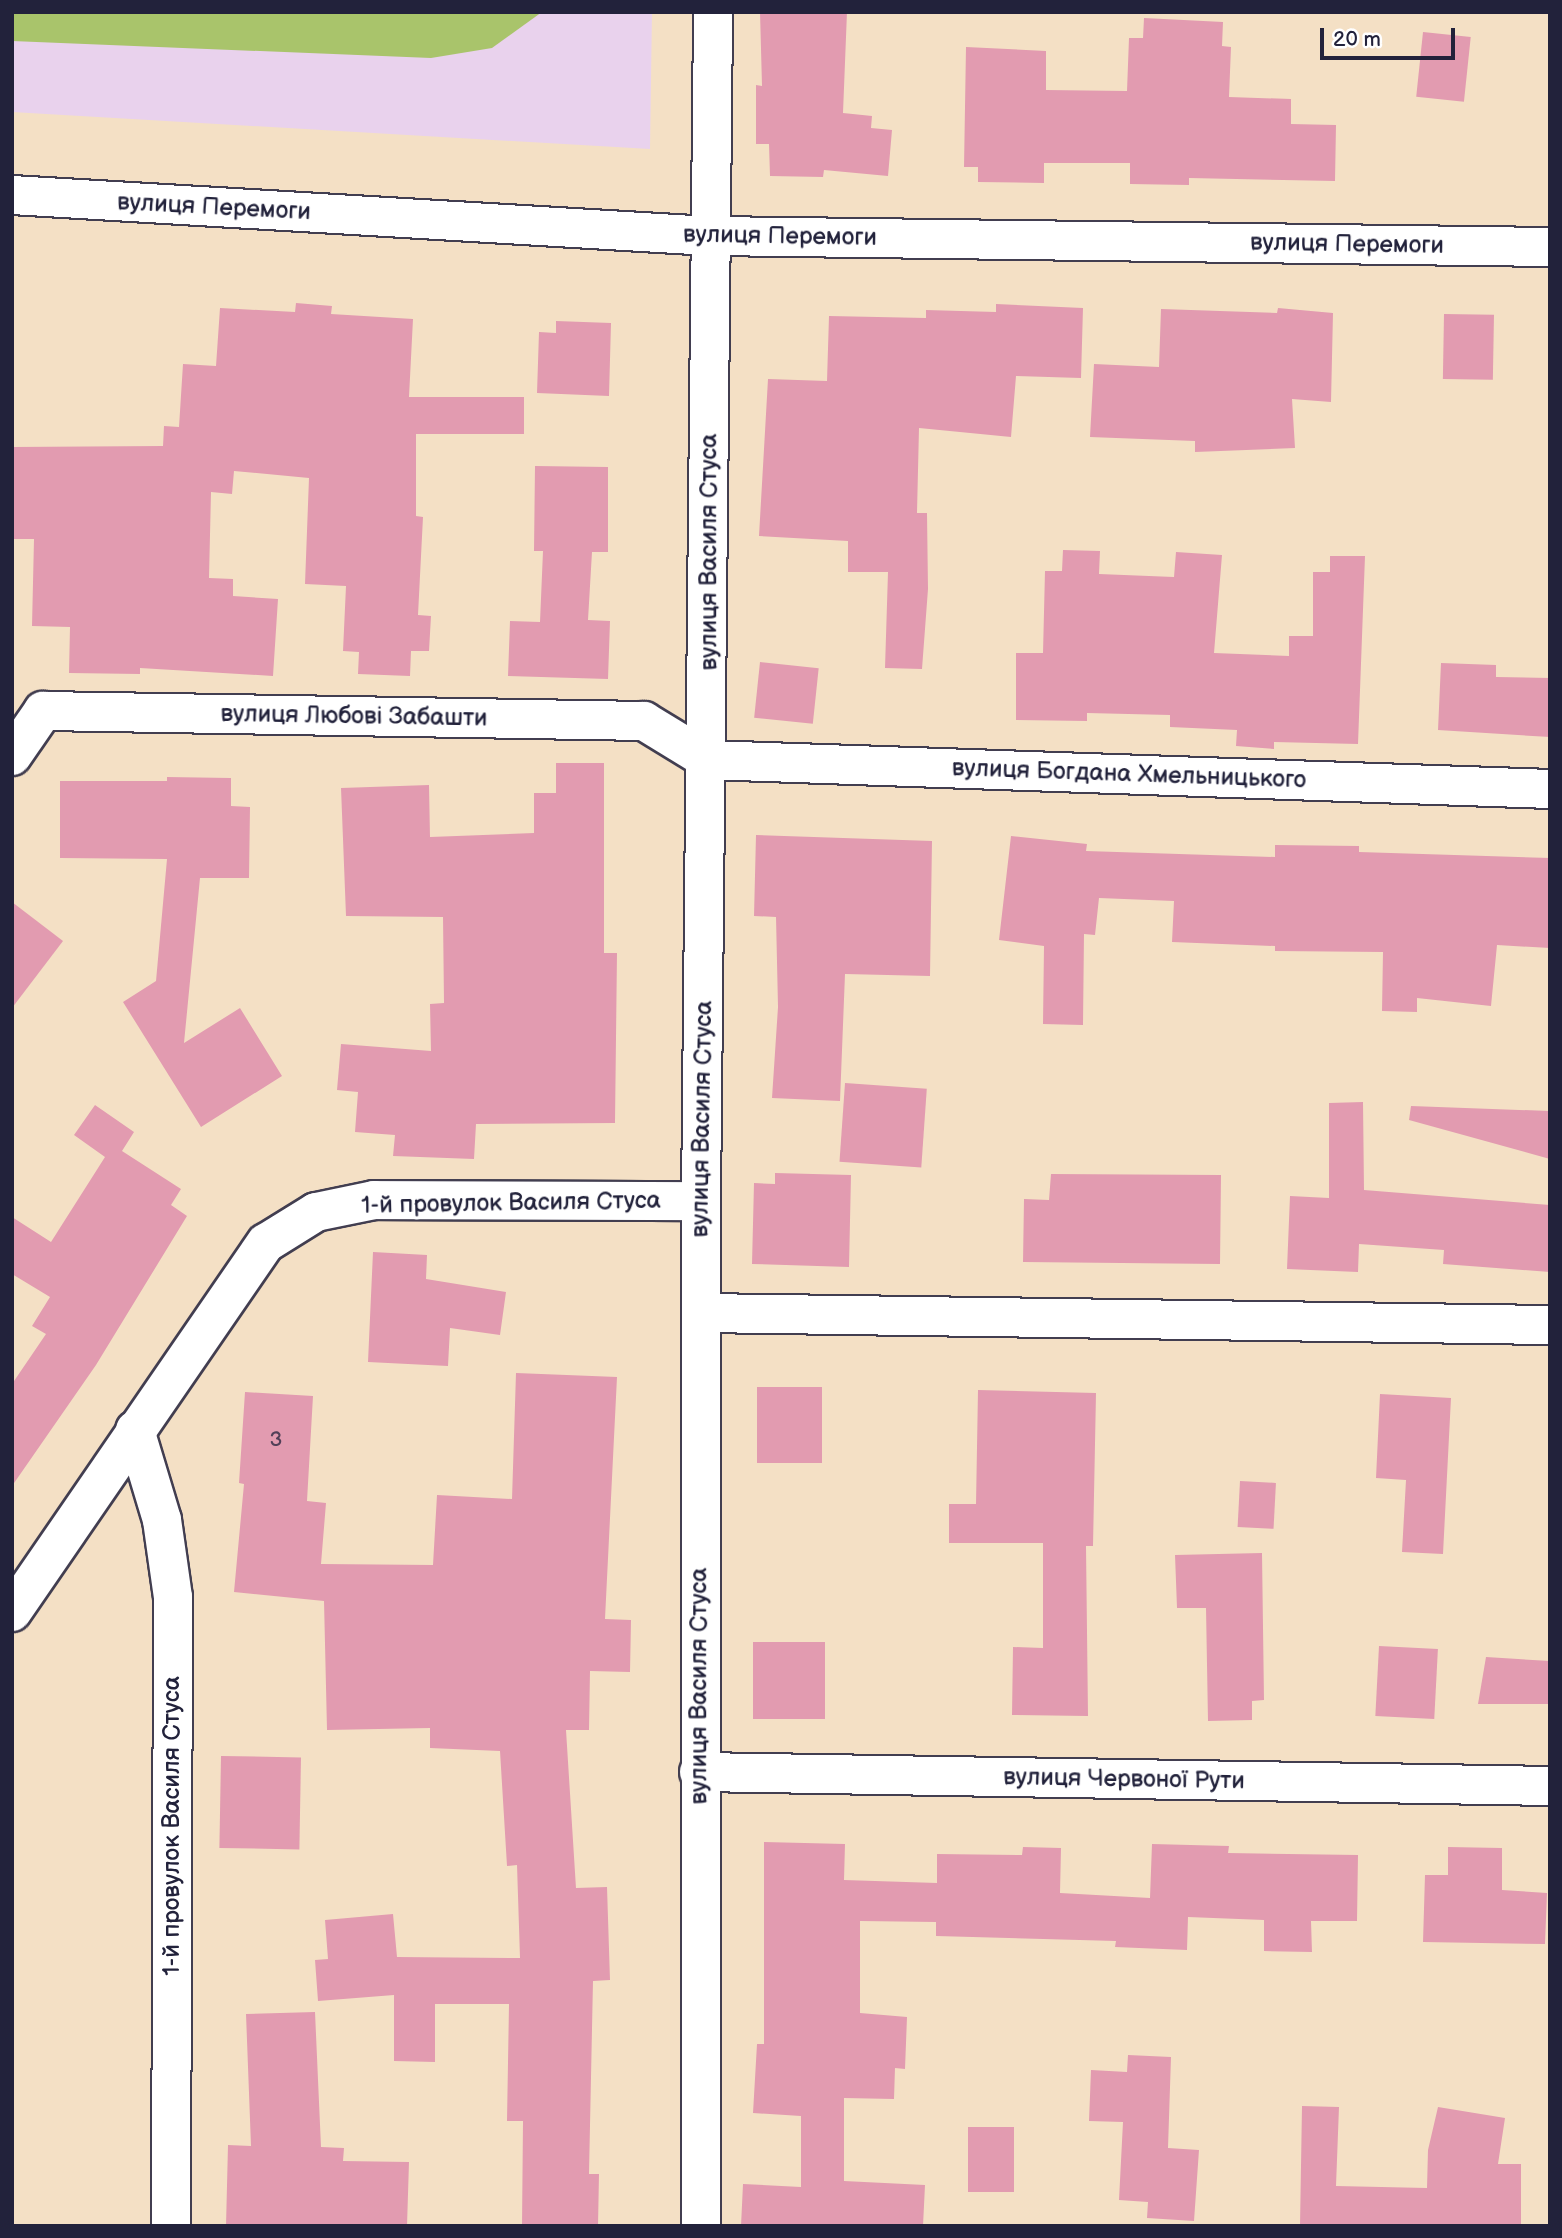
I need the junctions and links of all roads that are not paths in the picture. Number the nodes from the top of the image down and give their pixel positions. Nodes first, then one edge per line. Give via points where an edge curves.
1 (713, 12) edge
2 (12, 195) edge
3 (710, 236) junction
4 (1550, 247) edge
5 (12, 756) edge
6 (708, 760) junction
7 (1550, 789) edge
8 (701, 1200) junction
9 (701, 1313) junction
10 (1550, 1325) edge
11 (135, 1430) junction
12 (12, 1612) edge
13 (699, 1772) junction
14 (1550, 1786) edge
15 (171, 2226) edge
16 (701, 2226) edge

1 - 3 street, вулиця Василя Стуса
2 - 3 street, вулиця Перемоги
3 - 4 street, вулиця Перемоги
3 - 6 street, вулиця Василя Стуса
5 - 6 street, вулиця Любові Забашти via 43,711 644,720
6 - 7 street, вулиця Богдана Хмельницького
6 - 8 street, вулиця Василя Стуса
8 - 9 street, вулиця Василя Стуса
8 - 11 street, 1-й провулок Василя Стуса via 374,1200 316,1212 266,1243
9 - 10 street
9 - 13 street, вулиця Василя Стуса
11 - 12 street, 1-й провулок Василя Стуса
11 - 15 street, 1-й провулок Василя Стуса via 162,1520 173,1597
13 - 14 street, вулиця Червоної Рути
13 - 16 street, вулиця Василя Стуса

